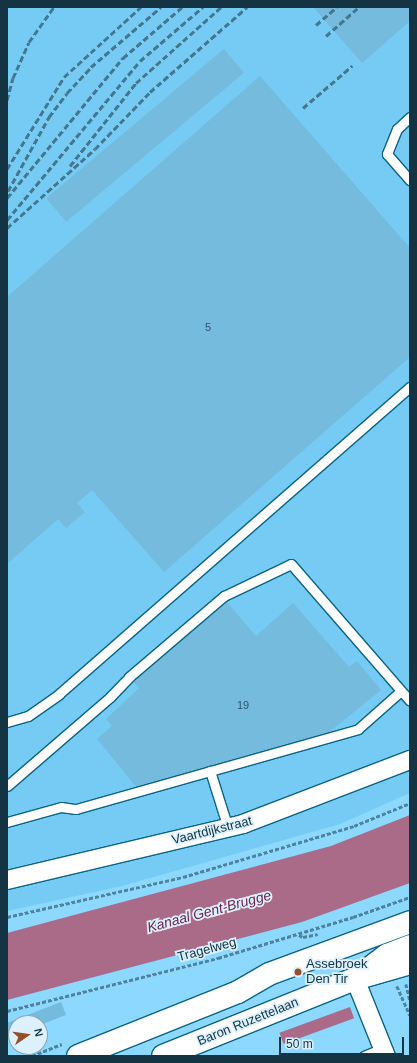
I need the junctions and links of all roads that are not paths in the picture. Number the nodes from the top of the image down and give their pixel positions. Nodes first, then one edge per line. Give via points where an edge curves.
1 (410, 117) edge
2 (410, 180) edge
3 (410, 387) edge
4 (401, 691) junction
5 (410, 701) edge
6 (7, 722) edge
7 (410, 760) edge
8 (210, 771) junction
9 (7, 786) edge
10 (7, 822) edge
11 (228, 828) junction
12 (7, 880) edge
13 (410, 922) edge
14 (410, 946) edge
15 (410, 963) edge
16 (355, 979) junction
17 (385, 1052) edge
18 (78, 1056) edge
19 (163, 1056) edge
20 (364, 1056) edge

1 - 2 lane via 397,128 387,154
3 - 6 lane via 59,694 28,716
4 - 5 lane
4 - 8 lane via 358,729
4 - 9 lane via 291,564 224,596
7 - 11 street, Vaartdijkstraat via 337,790
8 - 10 lane via 76,809 61,807
8 - 11 lane
11 - 12 street, Vaartdijkstraat
13 - 18 main road, Baron Ruzettelaan via 353,945 321,970 278,987 238,992
14 - 16 main road, Baron Ruzettelaan via 387,955
15 - 16 main road, Baron Ruzettelaan
16 - 17 street
16 - 19 main road, Baron Ruzettelaan
17 - 20 lane

